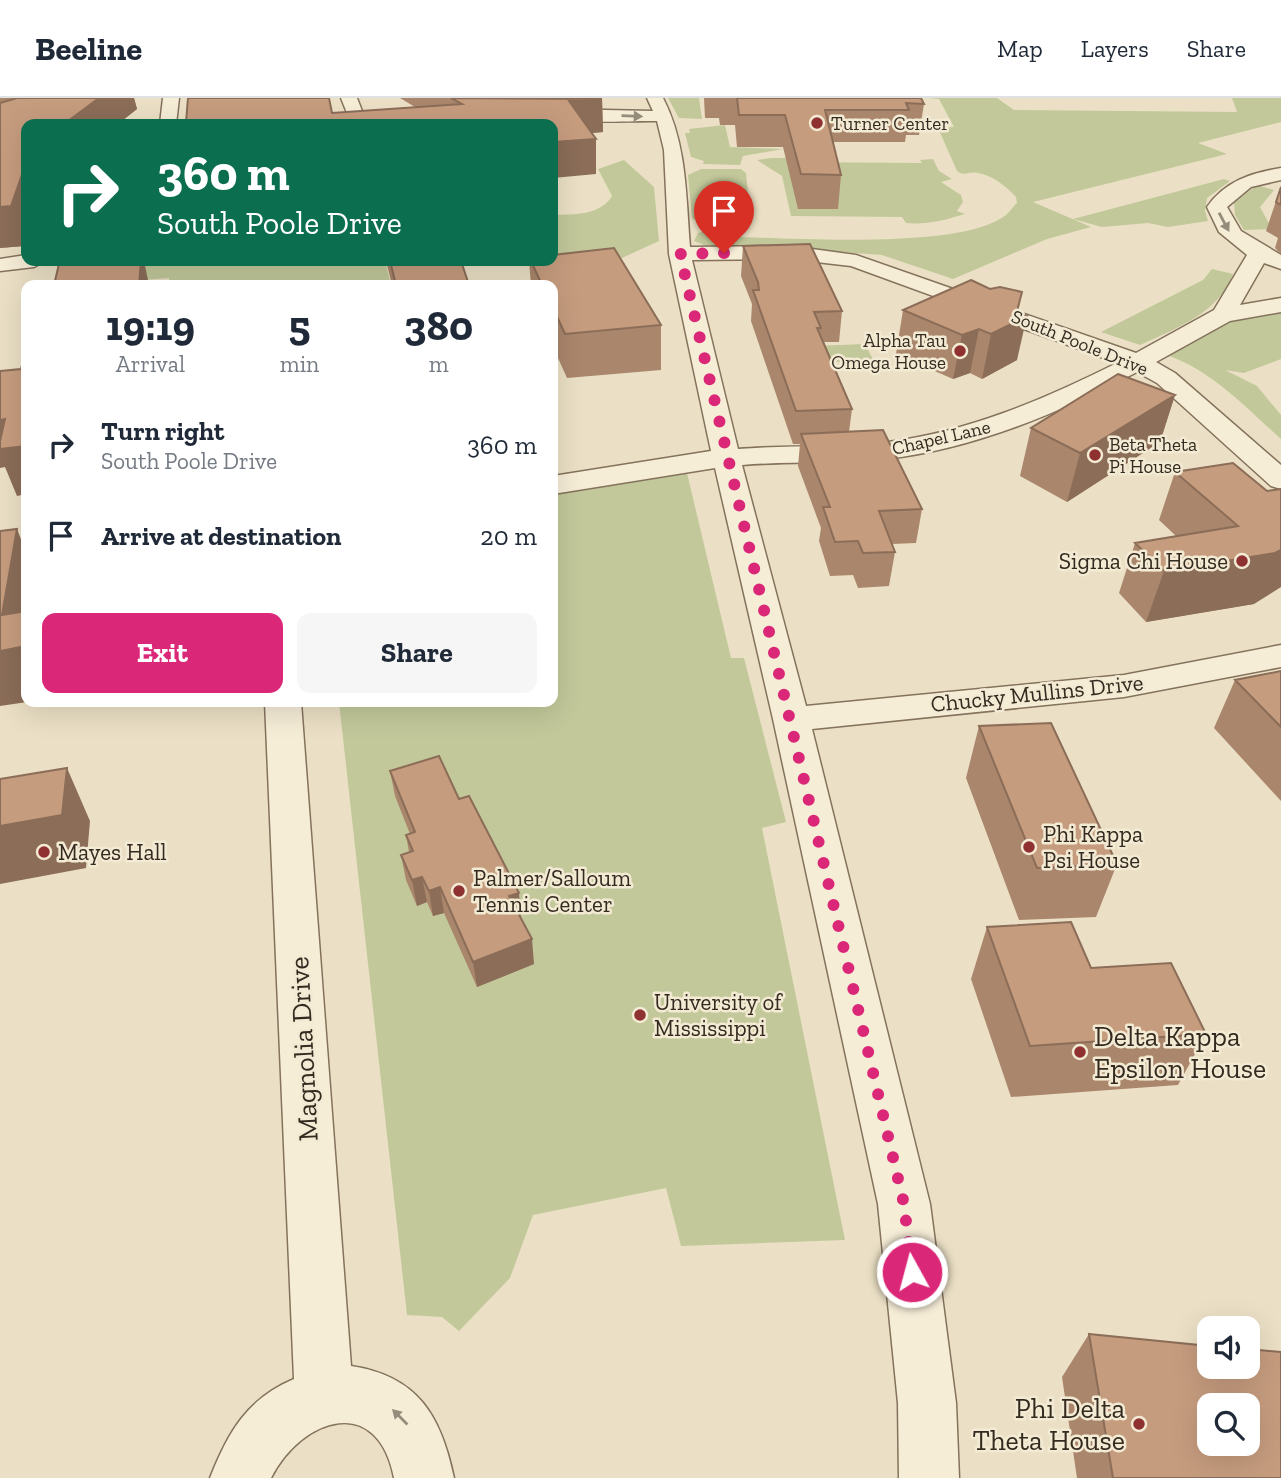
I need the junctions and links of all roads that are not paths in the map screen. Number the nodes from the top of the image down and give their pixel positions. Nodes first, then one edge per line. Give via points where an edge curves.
1 (172, 98) edge
2 (349, 98) edge
3 (517, 98) edge
4 (655, 98) edge
5 (664, 116) junction
6 (169, 119) edge
7 (369, 119) edge
8 (1281, 174) edge
9 (1259, 253) junction
10 (680, 254) junction
11 (1281, 263) edge
12 (16, 264) edge
13 (0, 283) edge
14 (1281, 305) edge
15 (1223, 315) junction
16 (1137, 362) junction
17 (726, 458) junction
18 (1281, 480) edge
19 (558, 484) edge
20 (1281, 656) edge
21 (283, 707) edge
22 (791, 719) junction
23 (324, 1396) junction
24 (240, 1478) edge
25 (424, 1478) edge
26 (929, 1478) edge

1 - 6 street
2 - 7 street via 355,114
3 -> 5 street via 540,111 557,114
4 - 5 street
5 - 10 street via 673,150
8 -> 9 street via 1246,182 1226,193 1217,207 1229,233
9 - 11 street
9 - 15 street
10 - 16 street, South Poole Drive via 804,253 856,261
10 - 17 street
12 - 13 street via 4,272
14 - 15 street, Chapel Lane
15 - 16 street, Chapel Lane
16 - 17 street, Chapel Lane via 1016,418 914,447
16 - 18 street, South Poole Drive via 1166,378
17 - 19 street, Chapel Lane
17 - 22 street
20 - 22 street, Chucky Mullins Drive via 1124,686
21 - 23 street, Magnolia Drive
22 - 26 street via 904,1204 927,1403
23 - 24 street via 296,1408 271,1427 251,1453
25 -> 23 street via 423,1455 393,1409 373,1398

